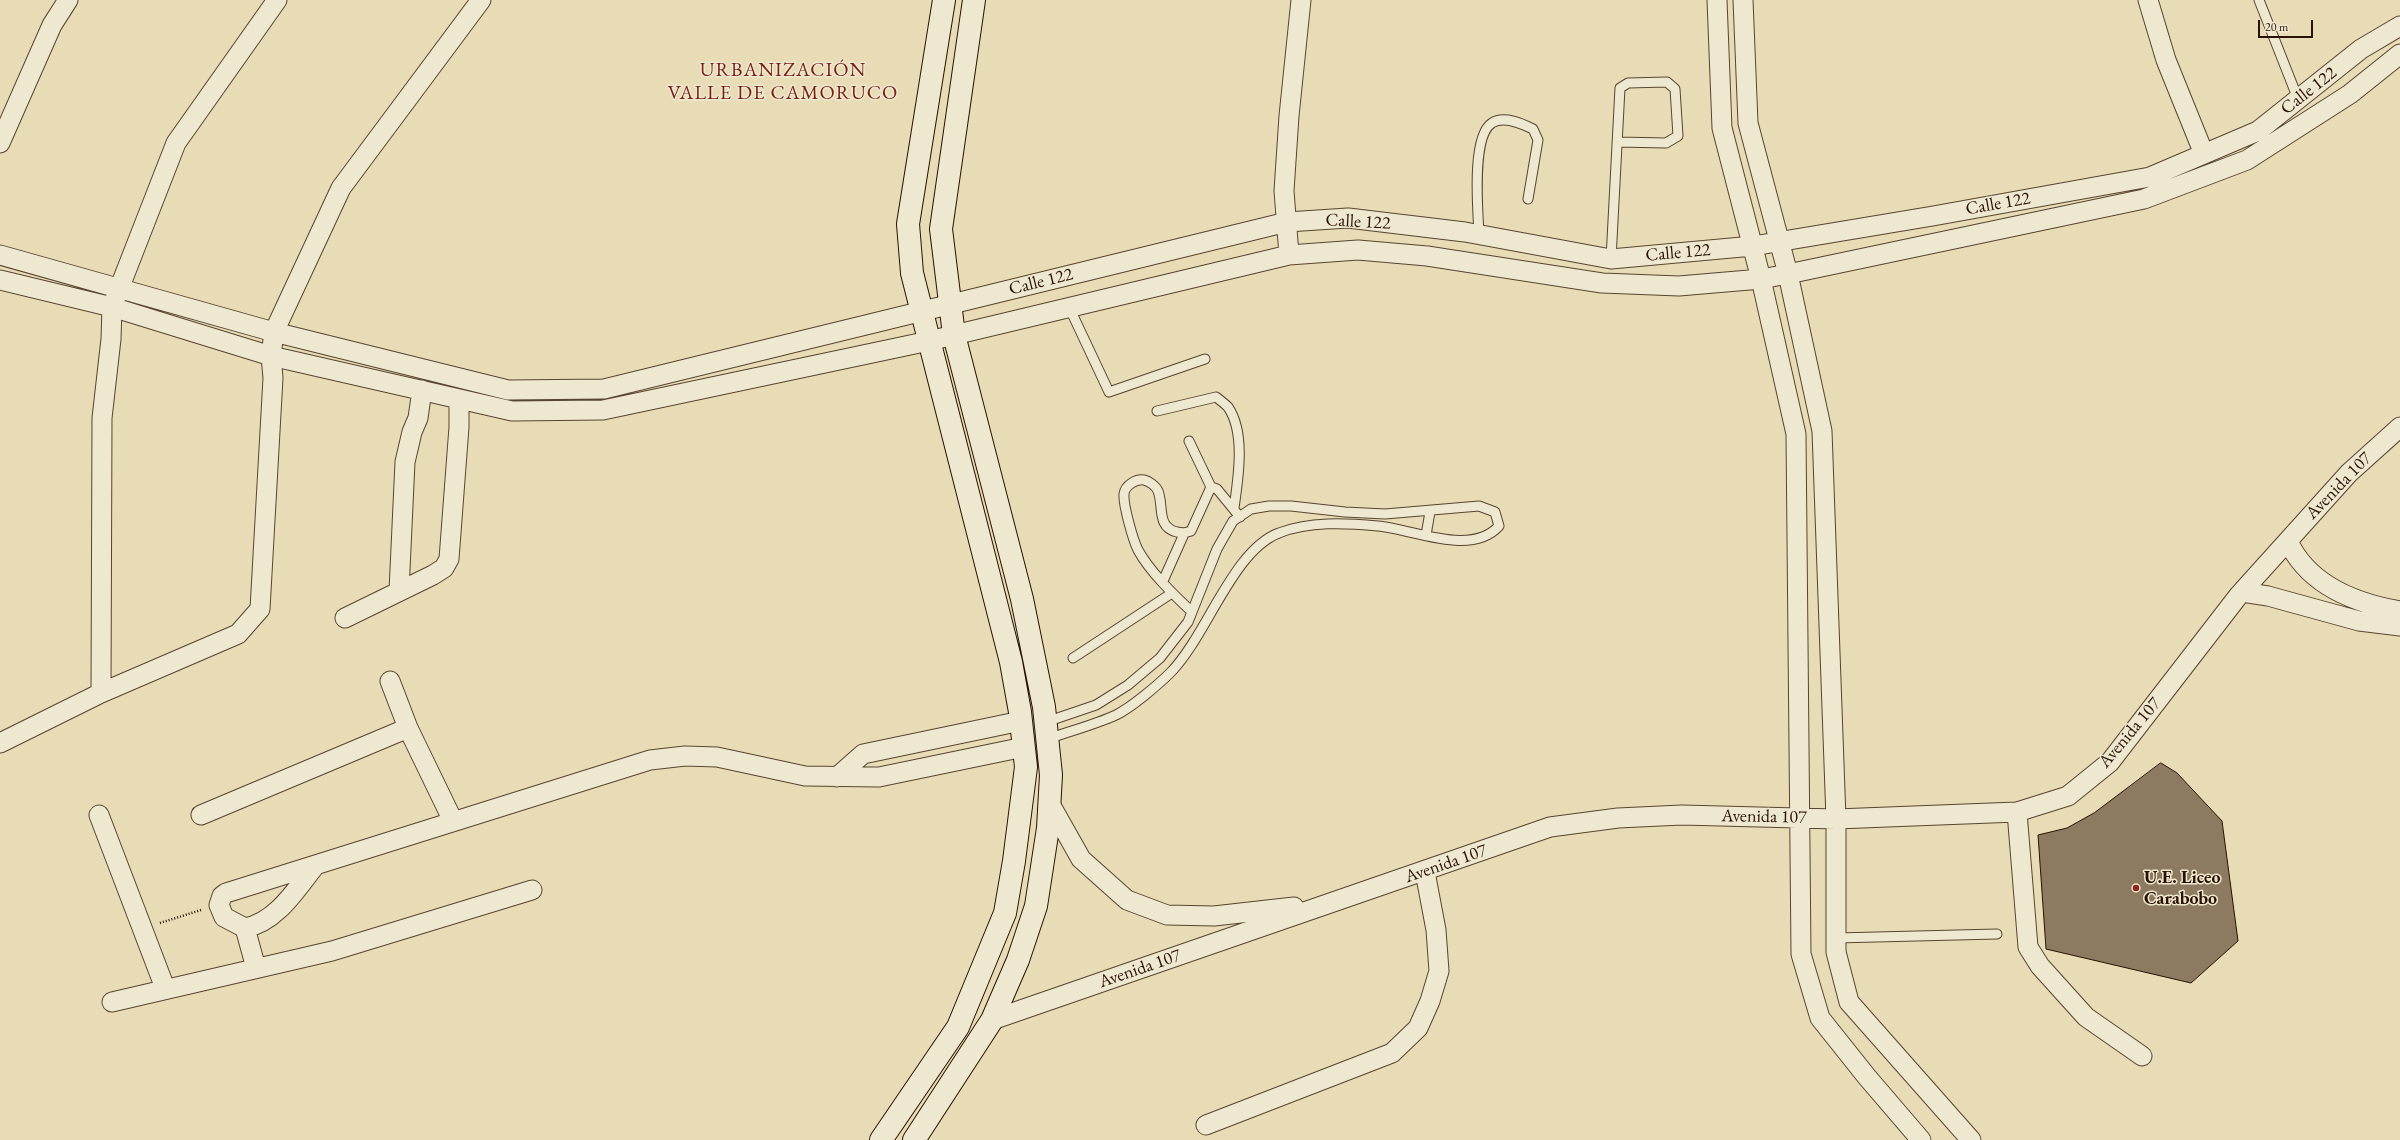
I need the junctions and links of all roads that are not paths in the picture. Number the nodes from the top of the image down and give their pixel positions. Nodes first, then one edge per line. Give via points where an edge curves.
1 (68, 0) edge
2 (277, 0) edge
3 (481, 0) edge
4 (944, 0) edge
5 (974, 0) edge
6 (1301, 0) edge
7 (1717, 0) edge
8 (1743, 0) edge
9 (2148, 0) edge
10 (2259, 0) edge
11 (2400, 26) edge
12 (2400, 54) edge
13 (2298, 99) junction
14 (1618, 142) junction
15 (0, 143) edge
16 (2204, 154) junction
17 (1528, 200) dead end
18 (1287, 222) junction
19 (1479, 234) junction
20 (1779, 242) junction
21 (1753, 246) junction
22 (0, 255) edge
23 (1289, 255) junction
24 (1611, 259) junction
25 (1788, 274) junction
26 (1761, 279) junction
27 (0, 280) edge
28 (122, 287) junction
29 (951, 304) junction
30 (112, 307) junction
31 (1069, 307) junction
32 (920, 311) junction
33 (274, 332) junction
34 (954, 335) junction
35 (929, 341) junction
36 (271, 356) junction
37 (1206, 359) dead end
38 (422, 390) junction
39 (460, 399) junction
40 (1157, 411) dead end
41 (2400, 427) edge
42 (1189, 441) dead end
43 (1211, 487) junction
44 (1234, 508) junction
45 (1430, 512) junction
46 (1240, 517) junction
47 (1184, 534) junction
48 (1426, 535) junction
49 (2288, 541) junction
50 (1163, 581) junction
51 (2328, 587) junction
52 (398, 592) junction
53 (2242, 592) junction
54 (1172, 593) junction
55 (2316, 608) junction
56 (2400, 611) edge
57 (1192, 612) junction
58 (345, 618) dead end
59 (2400, 626) edge
60 (1073, 658) dead end
61 (390, 681) dead end
62 (102, 693) junction
63 (1021, 721) junction
64 (408, 728) junction
65 (1047, 731) junction
66 (0, 742) edge
67 (1024, 747) junction
68 (837, 777) junction
69 (1050, 804) junction
70 (2017, 812) junction
71 (99, 815) dead end
72 (202, 815) dead end
73 (1801, 818) junction
74 (1836, 819) junction
75 (453, 821) junction
76 (314, 867) junction
77 (1425, 872) junction
78 (532, 890) dead end
79 (1329, 903) junction
80 (245, 928) junction
81 (1998, 934) dead end
82 (1836, 938) junction
83 (256, 968) junction
84 (165, 988) junction
85 (112, 1002) dead end
86 (992, 1020) junction
87 (2142, 1056) dead end
88 (1206, 1125) dead end
89 (881, 1140) edge
90 (914, 1140) edge
91 (1922, 1140) edge
92 (1971, 1140) edge

1 - 15 street via 52,25
2 - 28 street via 176,143
3 - 33 street via 341,188
4 - 32 street via 908,224 912,273
5 - 29 street via 941,229
6 - 18 street via 1285,176
7 - 21 street via 1722,128
8 - 20 street via 1748,123
9 - 16 street via 2166,60
10 - 13 lane
11 - 13 street, Calle 122 via 2362,49
12 - 25 street, Calle 122 via 2350,94 2247,160 2144,200
13 - 16 street, Calle 122 via 2258,131
14 - 14 lane via 1620,88 1628,83 1667,82 1676,89 1678,136 1673,141
14 - 24 lane
16 - 20 street, Calle 122 via 2150,177
17 - 19 lane via 1538,140 1536,135 1533,130 1520,123 1504,120 1492,122 1484,131 1477,179
18 - 19 street, Calle 122 via 1348,218
18 - 23 street
18 - 29 street, Calle 122
19 - 24 street, Calle 122
20 - 21 street, Calle 122
20 - 25 street
21 - 24 street, Calle 122
21 - 26 street
22 - 28 street, Calle 122
23 - 26 street, Calle 122 via 1358,250 1419,255 1602,283 1679,286
23 - 31 street, Calle 122
25 - 26 street, Calle 122
25 - 74 street via 1822,430
26 - 73 street via 1796,434
27 - 30 street, Calle 122
28 - 30 street
28 - 33 street, Calle 122
29 - 32 street, Calle 122
29 - 34 street
30 - 36 street, Calle 122
30 - 62 street via 102,418
31 - 34 street, Calle 122
31 - 37 lane via 1109,392
32 - 33 street, Calle 122 via 604,389 508,390
32 - 35 street
33 - 36 street
34 - 35 street, Calle 122
34 - 65 street via 1022,599
35 - 39 street, Calle 122 via 603,410 512,411
35 - 63 street via 1011,662
36 - 38 street, Calle 122
36 - 62 street via 273,378 260,609 238,634
38 - 39 street, Calle 122
38 - 52 street via 418,418 405,462
39 - 52 street via 449,559 444,568
40 - 44 lane via 1216,398 1228,408 1238,435 1240,461
41 - 49 street, Avenida 107 via 2348,473
42 - 43 lane
43 - 44 lane via 1218,489
43 - 47 lane via 1191,531
44 - 46 lane
45 - 46 lane via 1385,514 1270,506 1250,509
45 - 48 lane
45 - 48 lane via 1460,506 1479,506 1495,512 1499,526 1492,534 1473,539 1444,541
46 - 57 lane via 1233,522 1217,549
47 - 50 lane
47 - 50 lane via 1172,531 1163,523 1155,486 1144,480 1134,481 1126,488 1126,507 1138,549
48 - 65 lane via 1378,526 1346,524 1302,525 1277,533 1256,546 1238,568 1200,632 1171,672 1117,714
49 - 51 street via 2295,557 2307,571
49 - 53 street, Avenida 107
50 - 54 lane
51 - 55 street
51 - 56 street
52 - 58 street
53 - 55 street
53 - 70 street, Avenida 107 via 2110,762 2068,796
54 - 57 lane
54 - 60 lane
55 - 59 street via 2359,621
57 - 65 lane via 1188,622 1160,658 1128,685
61 - 64 street
62 - 66 street
63 - 67 street
63 - 68 street via 863,754
64 - 72 street
64 - 75 street
65 - 69 street via 1051,775
67 - 68 street via 879,777
67 - 89 street via 1026,767 1005,913 958,1027
68 - 75 street via 805,776 717,757 685,756 650,760
69 - 79 street via 1081,859 1127,900 1167,915 1214,916
69 - 86 street via 1036,906 1018,960
70 - 74 street, Avenida 107
70 - 87 street via 2028,947 2040,966 2086,1017
71 - 84 street
73 - 74 street, Avenida 107
73 - 77 street, Avenida 107 via 1682,815 1618,818 1550,827
73 - 91 street via 1801,954 1820,1018 1866,1078
74 - 82 street
75 - 76 street
76 - 80 street via 264,923
76 - 80 street via 222,896 219,905 224,917
77 - 79 street, Avenida 107
77 - 88 street via 1436,930 1439,971 1418,1028 1392,1053
78 - 83 street via 332,951
79 - 86 street, Avenida 107
80 - 83 street
81 - 82 lane
82 - 92 street via 1836,952 1849,1002
83 - 84 street
84 - 85 street
86 - 90 street

